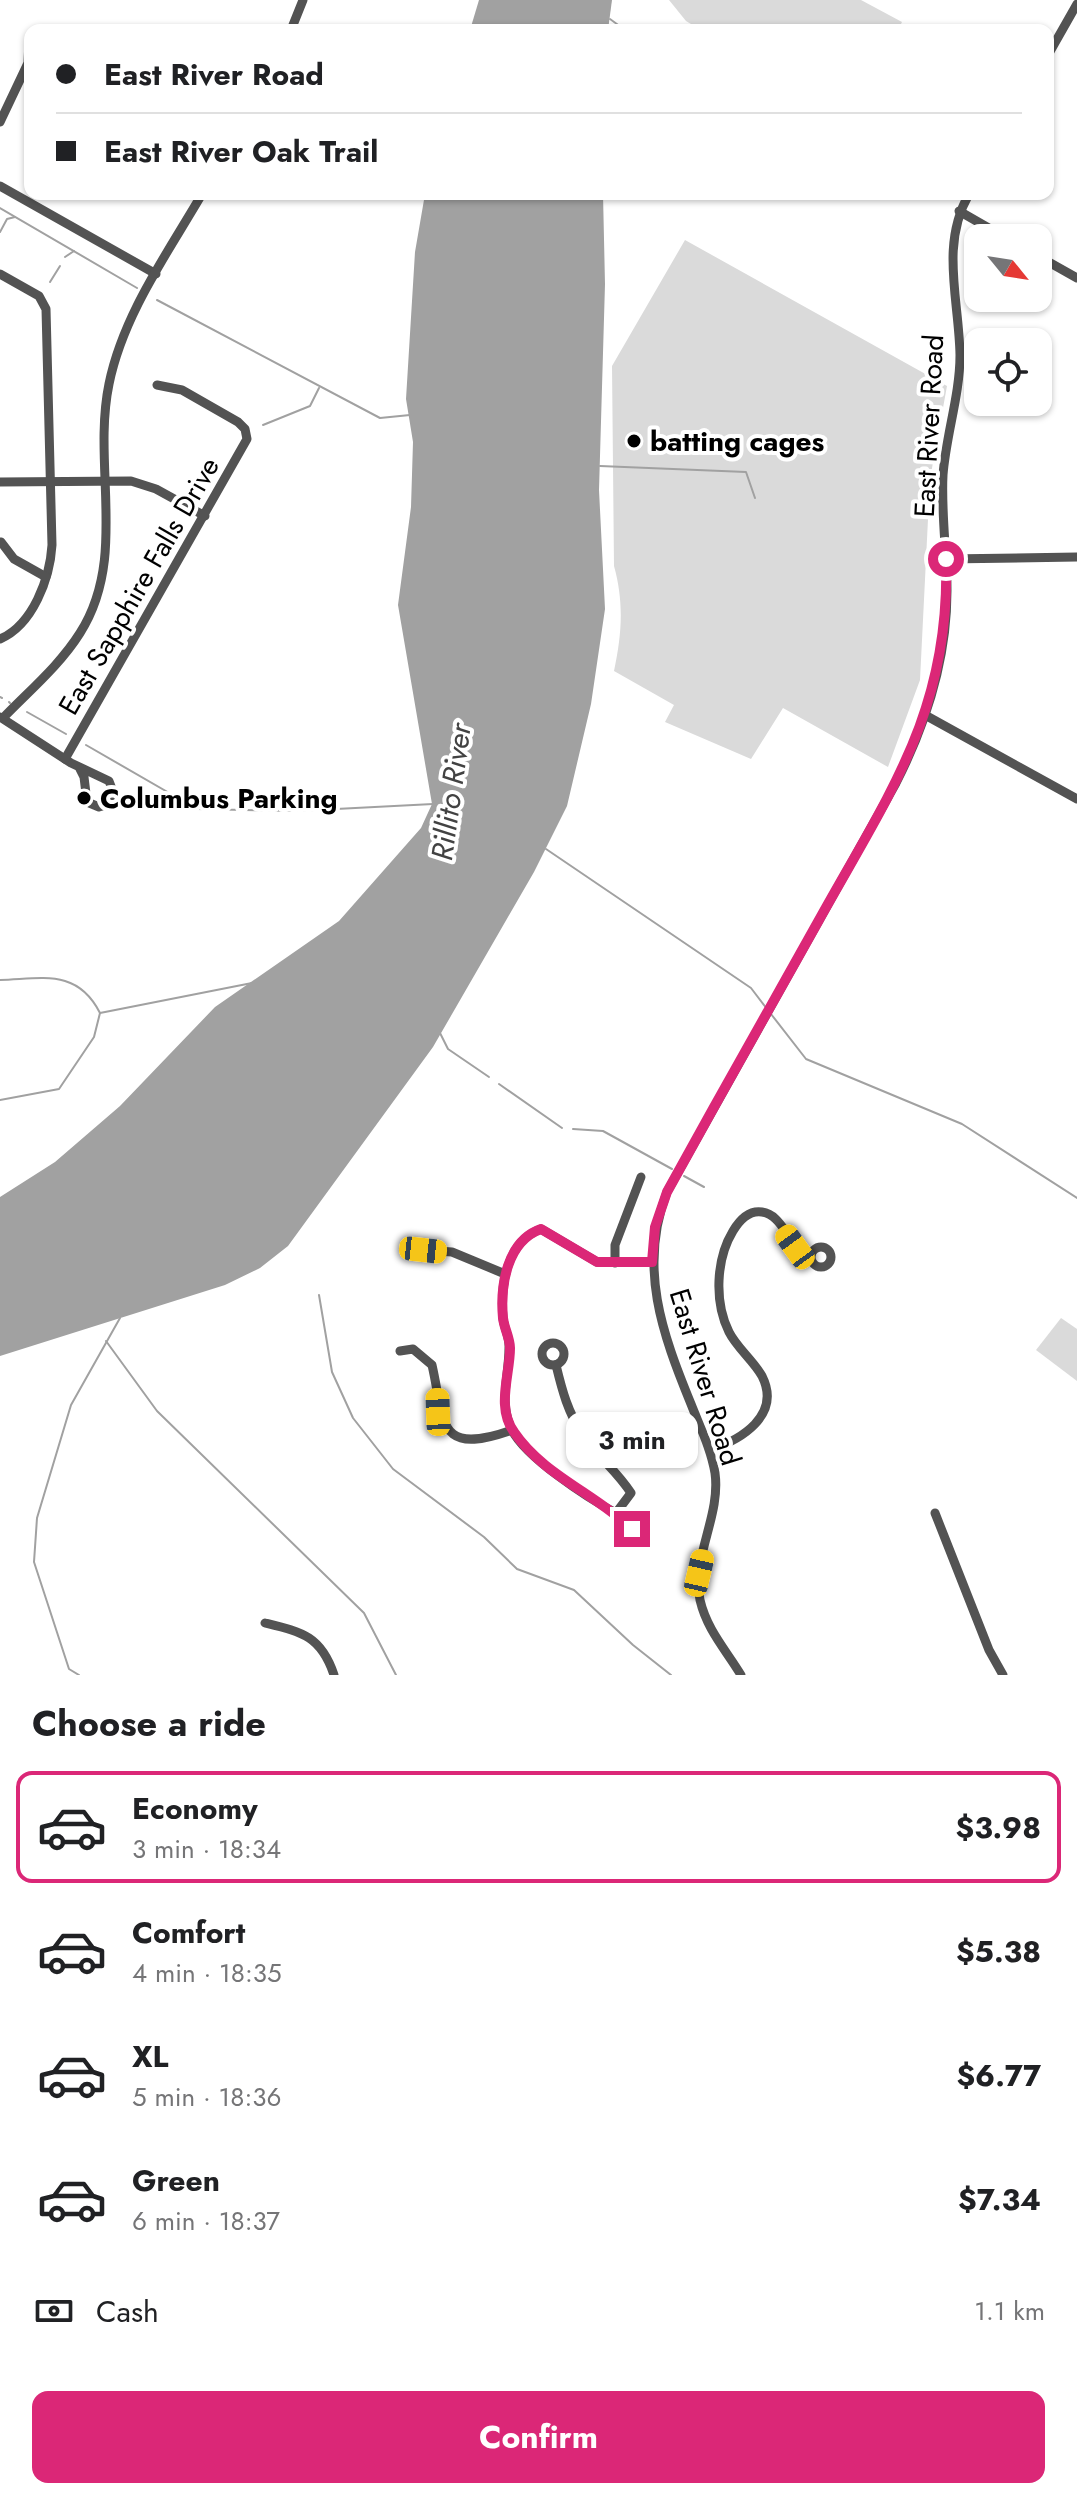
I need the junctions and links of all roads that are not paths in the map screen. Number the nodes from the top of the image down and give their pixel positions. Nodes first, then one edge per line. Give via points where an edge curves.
1 (303, 0) edge
2 (1077, 4) edge
3 (293, 24) edge
4 (1054, 44) edge
5 (24, 71) edge
6 (0, 122) edge
7 (0, 186) edge
8 (24, 200) edge
9 (25, 200) edge
10 (199, 200) edge
11 (965, 200) edge
12 (959, 211) junction
13 (982, 224) edge
14 (1052, 264) edge
15 (0, 274) edge
16 (156, 274) junction
17 (1077, 278) edge
18 (157, 385) dead end
19 (105, 479) junction
20 (51, 481) junction
21 (0, 482) edge
22 (205, 516) junction
23 (1, 542) edge
24 (1077, 557) edge
25 (946, 559) junction
26 (46, 577) junction
27 (0, 639) edge
28 (925, 715) junction
29 (2, 718) edge
30 (65, 759) junction
31 (79, 767) junction
32 (1077, 799) edge
33 (641, 1177) dead end
34 (423, 1250) dead end
35 (811, 1254) dead end
36 (652, 1262) junction
37 (615, 1263) junction
38 (505, 1274) junction
39 (400, 1351) dead end
40 (556, 1365) dead end
41 (512, 1430) junction
42 (710, 1450) junction
43 (616, 1513) junction
44 (935, 1513) dead end
45 (643, 1534) dead end
46 (265, 1623) dead end
47 (334, 1675) edge
48 (741, 1675) edge
49 (1003, 1675) edge

1 - 3 street
2 - 4 street
5 - 6 street
7 - 8 street
9 - 16 street
10 - 16 street
11 - 12 street, East River Road
12 - 13 street
12 - 25 street, East River Road via 952,253 960,356 943,478
14 - 17 street
15 - 20 street via 44,302
16 - 19 street via 129,322 112,371 104,417
18 - 22 street, East Sapphire Falls Drive via 182,390 238,422 247,434
19 - 20 street
19 - 22 street via 148,485
19 - 29 street via 105,564 91,613 65,653
20 - 21 street
20 - 26 street via 52,545
22 - 30 street, East Sapphire Falls Drive
23 - 26 street via 14,559
24 - 25 street
25 - 28 street, East River Road via 941,660
26 - 27 street via 30,610
28 - 32 street
28 - 36 street, East River Road via 896,783 667,1192 655,1227
29 - 30 street
30 - 31 street
31 - 31 street via 87,802 106,805 114,794 111,783
33 - 37 street via 615,1245
34 - 38 street via 452,1252
35 - 42 street via 795,1247 775,1218 763,1212 740,1220 727,1242 719,1298 729,1332 762,1377 766,1403 746,1434
36 - 37 street
36 - 42 street, East River Road via 664,1332
37 - 38 street via 581,1255 541,1229 517,1244
38 - 41 street via 503,1318 510,1347 505,1406
39 - 41 street via 413,1349 432,1365 438,1412 448,1429 464,1439 482,1440
40 - 43 street via 565,1402 584,1437 631,1493
41 - 43 street via 535,1456
42 - 48 street, East River Road via 716,1497 699,1596 710,1629
43 - 45 street
44 - 49 street
46 - 47 street via 304,1633 320,1646

